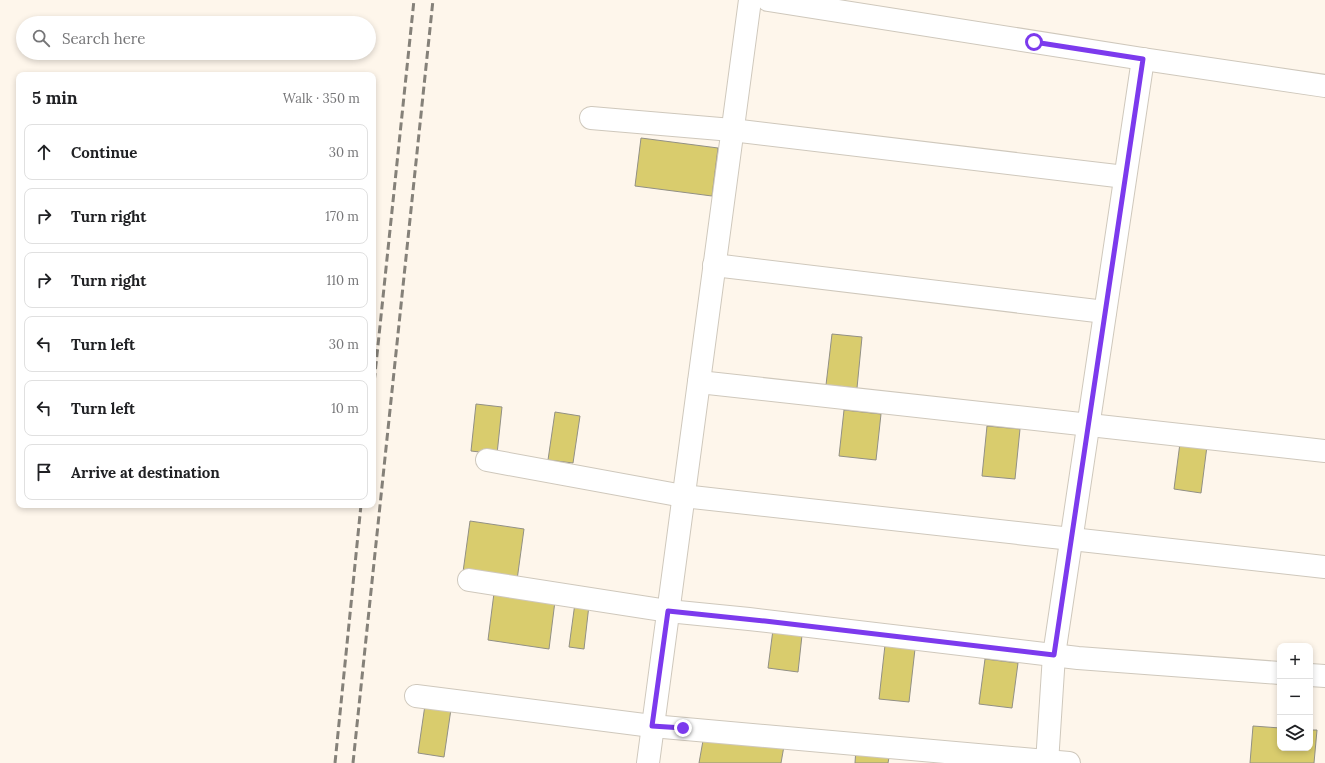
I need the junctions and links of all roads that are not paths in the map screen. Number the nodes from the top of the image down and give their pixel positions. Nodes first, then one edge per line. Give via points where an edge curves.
1 (750, 0) edge
2 (768, 0) edge
3 (1143, 59) junction
4 (1325, 86) edge
5 (591, 118) dead end
6 (732, 130) junction
7 (1125, 177) junction
8 (714, 265) junction
9 (1105, 312) junction
10 (698, 382) junction
11 (1088, 425) junction
12 (1325, 451) edge
13 (487, 460) dead end
14 (683, 496) junction
15 (1071, 539) junction
16 (1325, 567) edge
17 (469, 580) dead end
18 (668, 611) junction
19 (1054, 655) junction
20 (1277, 673) edge
21 (1313, 675) edge
22 (1325, 676) edge
23 (416, 696) dead end
24 (652, 726) junction
25 (1047, 762) edge
26 (648, 763) edge
27 (1069, 763) edge

1 - 6 street
2 - 3 street
3 - 4 street
3 - 7 street
5 - 6 street
6 - 7 street
6 - 8 street
7 - 9 street
8 - 9 street
8 - 10 street
9 - 11 street
10 - 11 street
10 - 14 street
11 - 12 street
11 - 15 street
13 - 14 street
14 - 15 street
14 - 18 street
15 - 16 street
15 - 19 street
17 - 18 street
18 - 19 street
18 - 24 street
19 - 20 street
19 - 25 street
21 - 22 street
23 - 24 street
24 - 25 street
24 - 26 street
25 - 27 street

